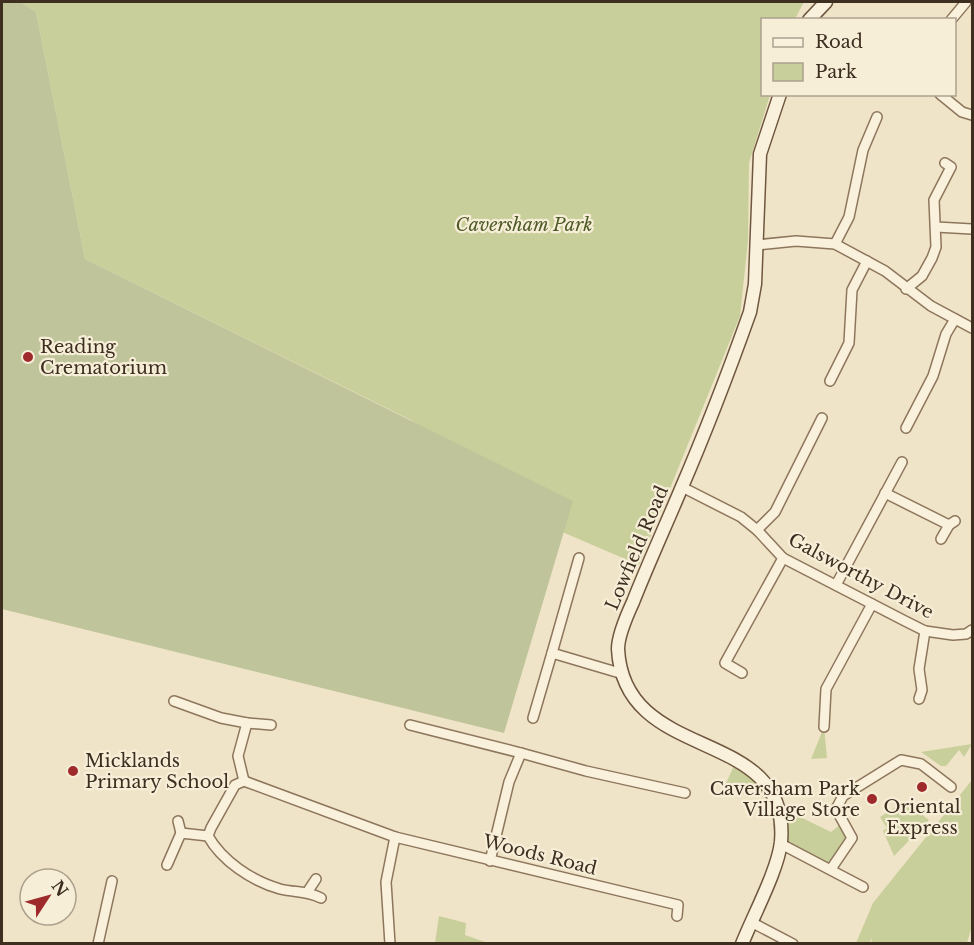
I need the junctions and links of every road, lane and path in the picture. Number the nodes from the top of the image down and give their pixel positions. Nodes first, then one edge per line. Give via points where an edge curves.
1 (826, 2) edge
2 (966, 2) edge
3 (811, 18) edge
4 (953, 18) edge
5 (779, 96) edge
6 (942, 96) edge
7 (972, 115) edge
8 (877, 117) dead end
9 (952, 167) dead end
10 (936, 227) junction
11 (972, 229) edge
12 (835, 244) junction
13 (756, 245) junction
14 (867, 261) junction
15 (906, 289) junction
16 (955, 319) junction
17 (972, 328) edge
18 (830, 381) dead end
19 (822, 418) dead end
20 (906, 428) dead end
21 (902, 462) dead end
22 (682, 487) junction
23 (885, 492) junction
24 (757, 530) junction
25 (941, 539) dead end
26 (579, 558) dead end
27 (783, 558) junction
28 (836, 585) junction
29 (872, 604) junction
30 (972, 630) edge
31 (926, 631) junction
32 (552, 653) junction
33 (742, 673) dead end
34 (623, 674) junction
35 (919, 699) dead end
36 (174, 701) dead end
37 (533, 718) dead end
38 (247, 723) junction
39 (271, 725) dead end
40 (410, 725) dead end
41 (824, 727) dead end
42 (521, 753) junction
43 (243, 781) junction
44 (951, 787) dead end
45 (685, 793) dead end
46 (178, 821) dead end
47 (181, 833) junction
48 (208, 836) junction
49 (395, 837) junction
50 (781, 844) junction
51 (490, 861) junction
52 (167, 865) dead end
53 (831, 869) junction
54 (316, 879) dead end
55 (111, 881) dead end
56 (863, 887) dead end
57 (308, 891) junction
58 (321, 898) dead end
59 (676, 916) dead end
60 (751, 922) junction
61 (98, 944) edge
62 (390, 944) edge
63 (742, 944) edge
64 (793, 944) edge

1 - 3 street
2 - 4 street
5 - 13 street, Lowfield Road via 760,154
6 - 7 street
8 - 12 street via 863,150 849,217
9 - 10 street via 934,200
10 - 11 street
10 - 15 street via 932,258 922,276
12 - 13 street via 796,241
12 - 14 street
13 - 22 street, Lowfield Road via 750,312
14 - 15 street
14 - 18 street via 852,290 849,343
15 - 16 street
16 - 17 street
16 - 20 street via 933,376
19 - 24 street via 775,512
21 - 23 street
22 - 24 street, Galsworthy Drive via 741,517
22 - 34 street, Lowfield Road via 627,617 618,647
23 - 25 street via 952,523
23 - 28 street
24 - 27 street, Galsworthy Drive
26 - 32 street
27 - 28 street, Galsworthy Drive
27 - 33 street via 721,661
28 - 29 street, Galsworthy Drive
29 - 31 street, Galsworthy Drive
29 - 41 street via 826,689
30 - 31 street, Galsworthy Drive via 954,635
31 - 35 street via 919,669
32 - 34 street
32 - 37 street
34 - 50 street, Lowfield Road via 635,699 658,722 748,765 776,805
36 - 38 street
38 - 39 street
38 - 43 street via 238,756
40 - 42 street
42 - 45 street via 631,787
42 - 51 street via 509,782
43 - 48 street via 235,785
43 - 49 street, Woods Road
44 - 53 street via 921,764 901,760 843,795 836,809 852,838
46 - 47 street
47 - 48 street
47 - 52 street
48 - 57 street via 238,869 280,889
49 - 51 street, Woods Road
49 - 62 street via 386,882
50 - 53 street
50 - 60 street, Lowfield Road
51 - 59 street, Woods Road via 679,901
53 - 56 street
54 - 57 street
55 - 61 street
57 - 58 street
60 - 63 street, Lowfield Road
60 - 64 street

